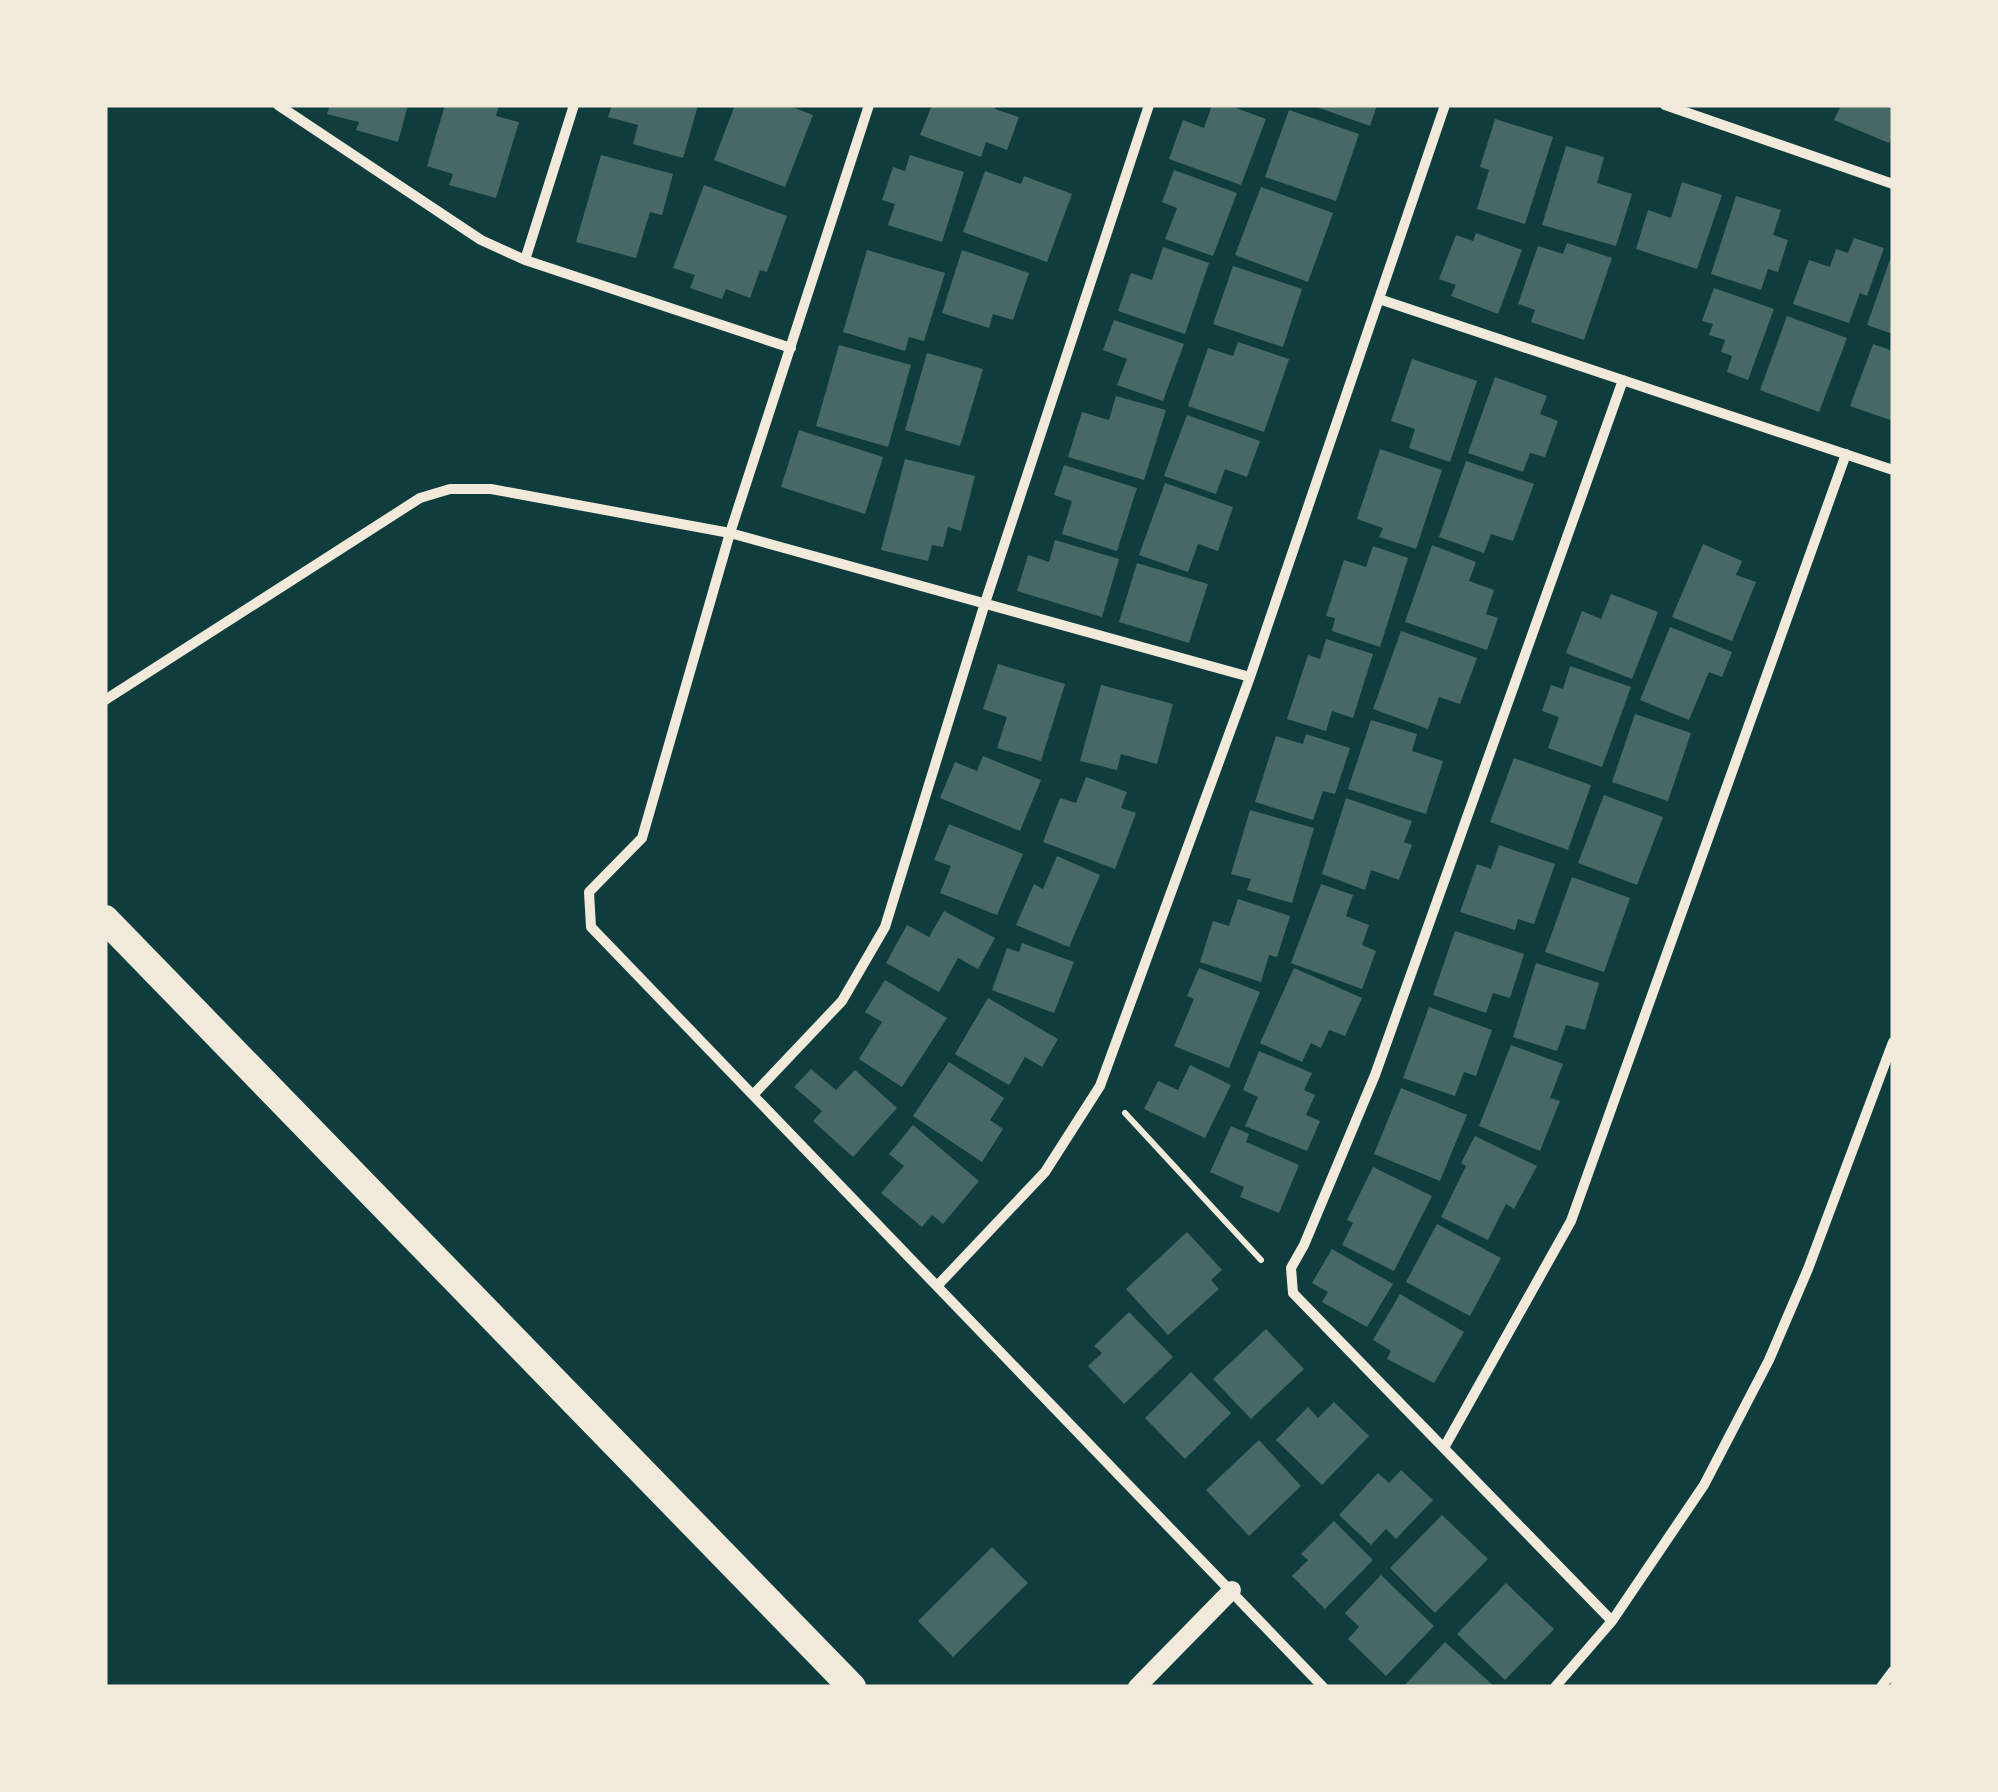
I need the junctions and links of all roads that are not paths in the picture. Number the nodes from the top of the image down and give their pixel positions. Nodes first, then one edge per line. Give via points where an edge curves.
1 (574, 105) edge
2 (868, 105) edge
3 (1149, 105) edge
4 (1445, 105) edge
5 (1665, 105) edge
6 (283, 106) edge
7 (1893, 184) edge
8 (524, 260) junction
9 (1379, 298) junction
10 (792, 348) junction
11 (1623, 380) junction
12 (1846, 454) junction
13 (1893, 470) edge
14 (730, 532) junction
15 (985, 603) junction
16 (1250, 678) junction
17 (105, 700) edge
18 (105, 919) edge
19 (1893, 1042) edge
20 (1891, 1055) edge
21 (753, 1095) junction
22 (938, 1285) junction
23 (1445, 1446) junction
24 (1232, 1590) junction
25 (1612, 1621) junction
26 (1893, 1671) edge
27 (852, 1687) edge
28 (1136, 1687) edge
29 (1324, 1687) edge
30 (1555, 1687) edge
31 (1880, 1687) edge

1 - 8 street
2 - 10 street
3 - 15 street
4 - 9 street
5 - 7 street
6 - 8 street via 480,240
8 - 10 street
9 - 11 street
9 - 16 street
10 - 14 street
11 - 12 street
11 - 23 street via 1374,1076 1290,1268 1293,1294
12 - 13 street
12 - 23 street via 1571,1221
14 - 15 street
14 - 17 street via 491,489 450,489 420,498
14 - 21 street via 642,838 589,892 591,927
15 - 16 street
15 - 21 street via 885,927 842,1001
16 - 22 street via 1100,1086 1045,1172
18 - 27 highway
19 - 20 street
20 - 25 street via 1770,1360 1704,1485
21 - 22 street
22 - 24 street
23 - 25 street
24 - 28 street
24 - 29 street
25 - 30 street
26 - 31 street

